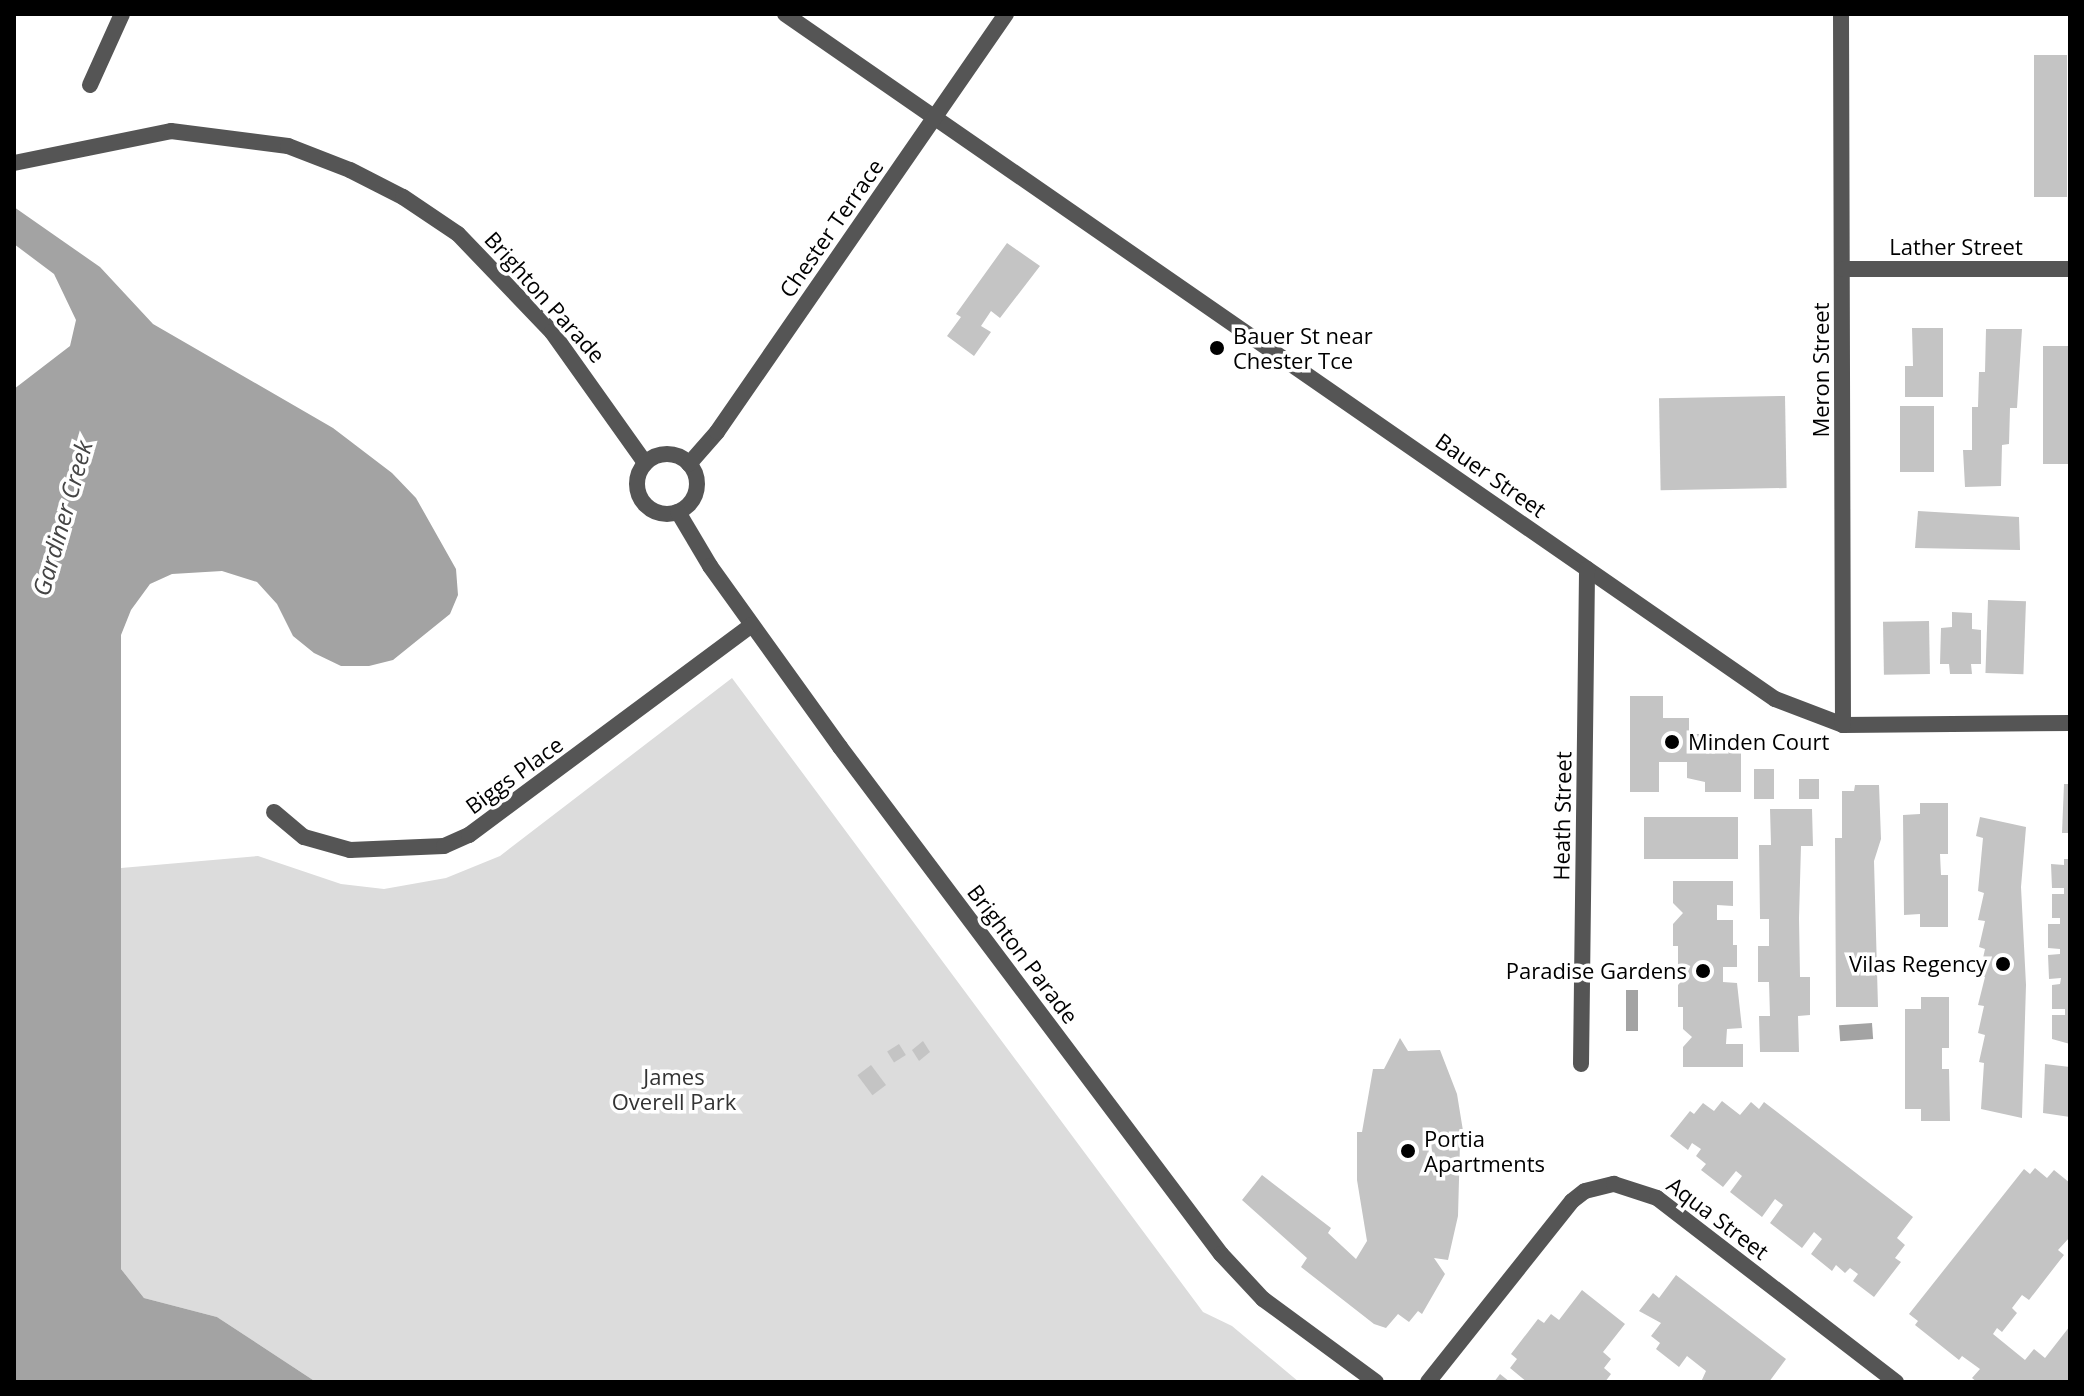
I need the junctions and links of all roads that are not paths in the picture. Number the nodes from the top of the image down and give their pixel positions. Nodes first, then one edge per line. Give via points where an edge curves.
1 (122, 14) edge
2 (785, 14) edge
3 (1006, 14) edge
4 (1841, 14) edge
5 (90, 85) dead end
6 (935, 116) junction
7 (14, 163) edge
8 (1843, 269) junction
9 (2070, 269) edge
10 (645, 463) junction
11 (689, 464) junction
12 (678, 512) junction
13 (1587, 569) junction
14 (752, 625) junction
15 (2070, 723) edge
16 (1843, 725) junction
17 (274, 812) dead end
18 (1581, 1064) dead end
19 (1376, 1382) edge
20 (1428, 1382) edge
21 (1896, 1382) edge

1 - 5 street
2 - 6 street, Bauer Street
3 - 6 street, Chester Terrace
4 - 8 street, Meron Street
6 - 11 street, Chester Terrace via 717,432
6 - 13 street, Bauer Street
7 - 10 street, Brighton Parade via 171,131 288,146 350,170 458,234 552,332
8 - 9 street, Lather Street
8 - 16 street, Meron Street
10 - 11 street via 667,454
10 - 12 street via 637,481 642,501 658,513
11 - 12 street via 697,488
12 - 14 street, Brighton Parade
13 - 16 street, Bauer Street via 1775,699
13 - 18 street, Heath Street
14 - 17 street, Biggs Place via 469,835 444,846 350,850 304,837
14 - 19 street, Brighton Parade via 1221,1254 1263,1299
15 - 16 street, Bauer Street
20 - 21 street, Aqua Street via 1572,1201 1585,1191 1614,1184 1657,1198

